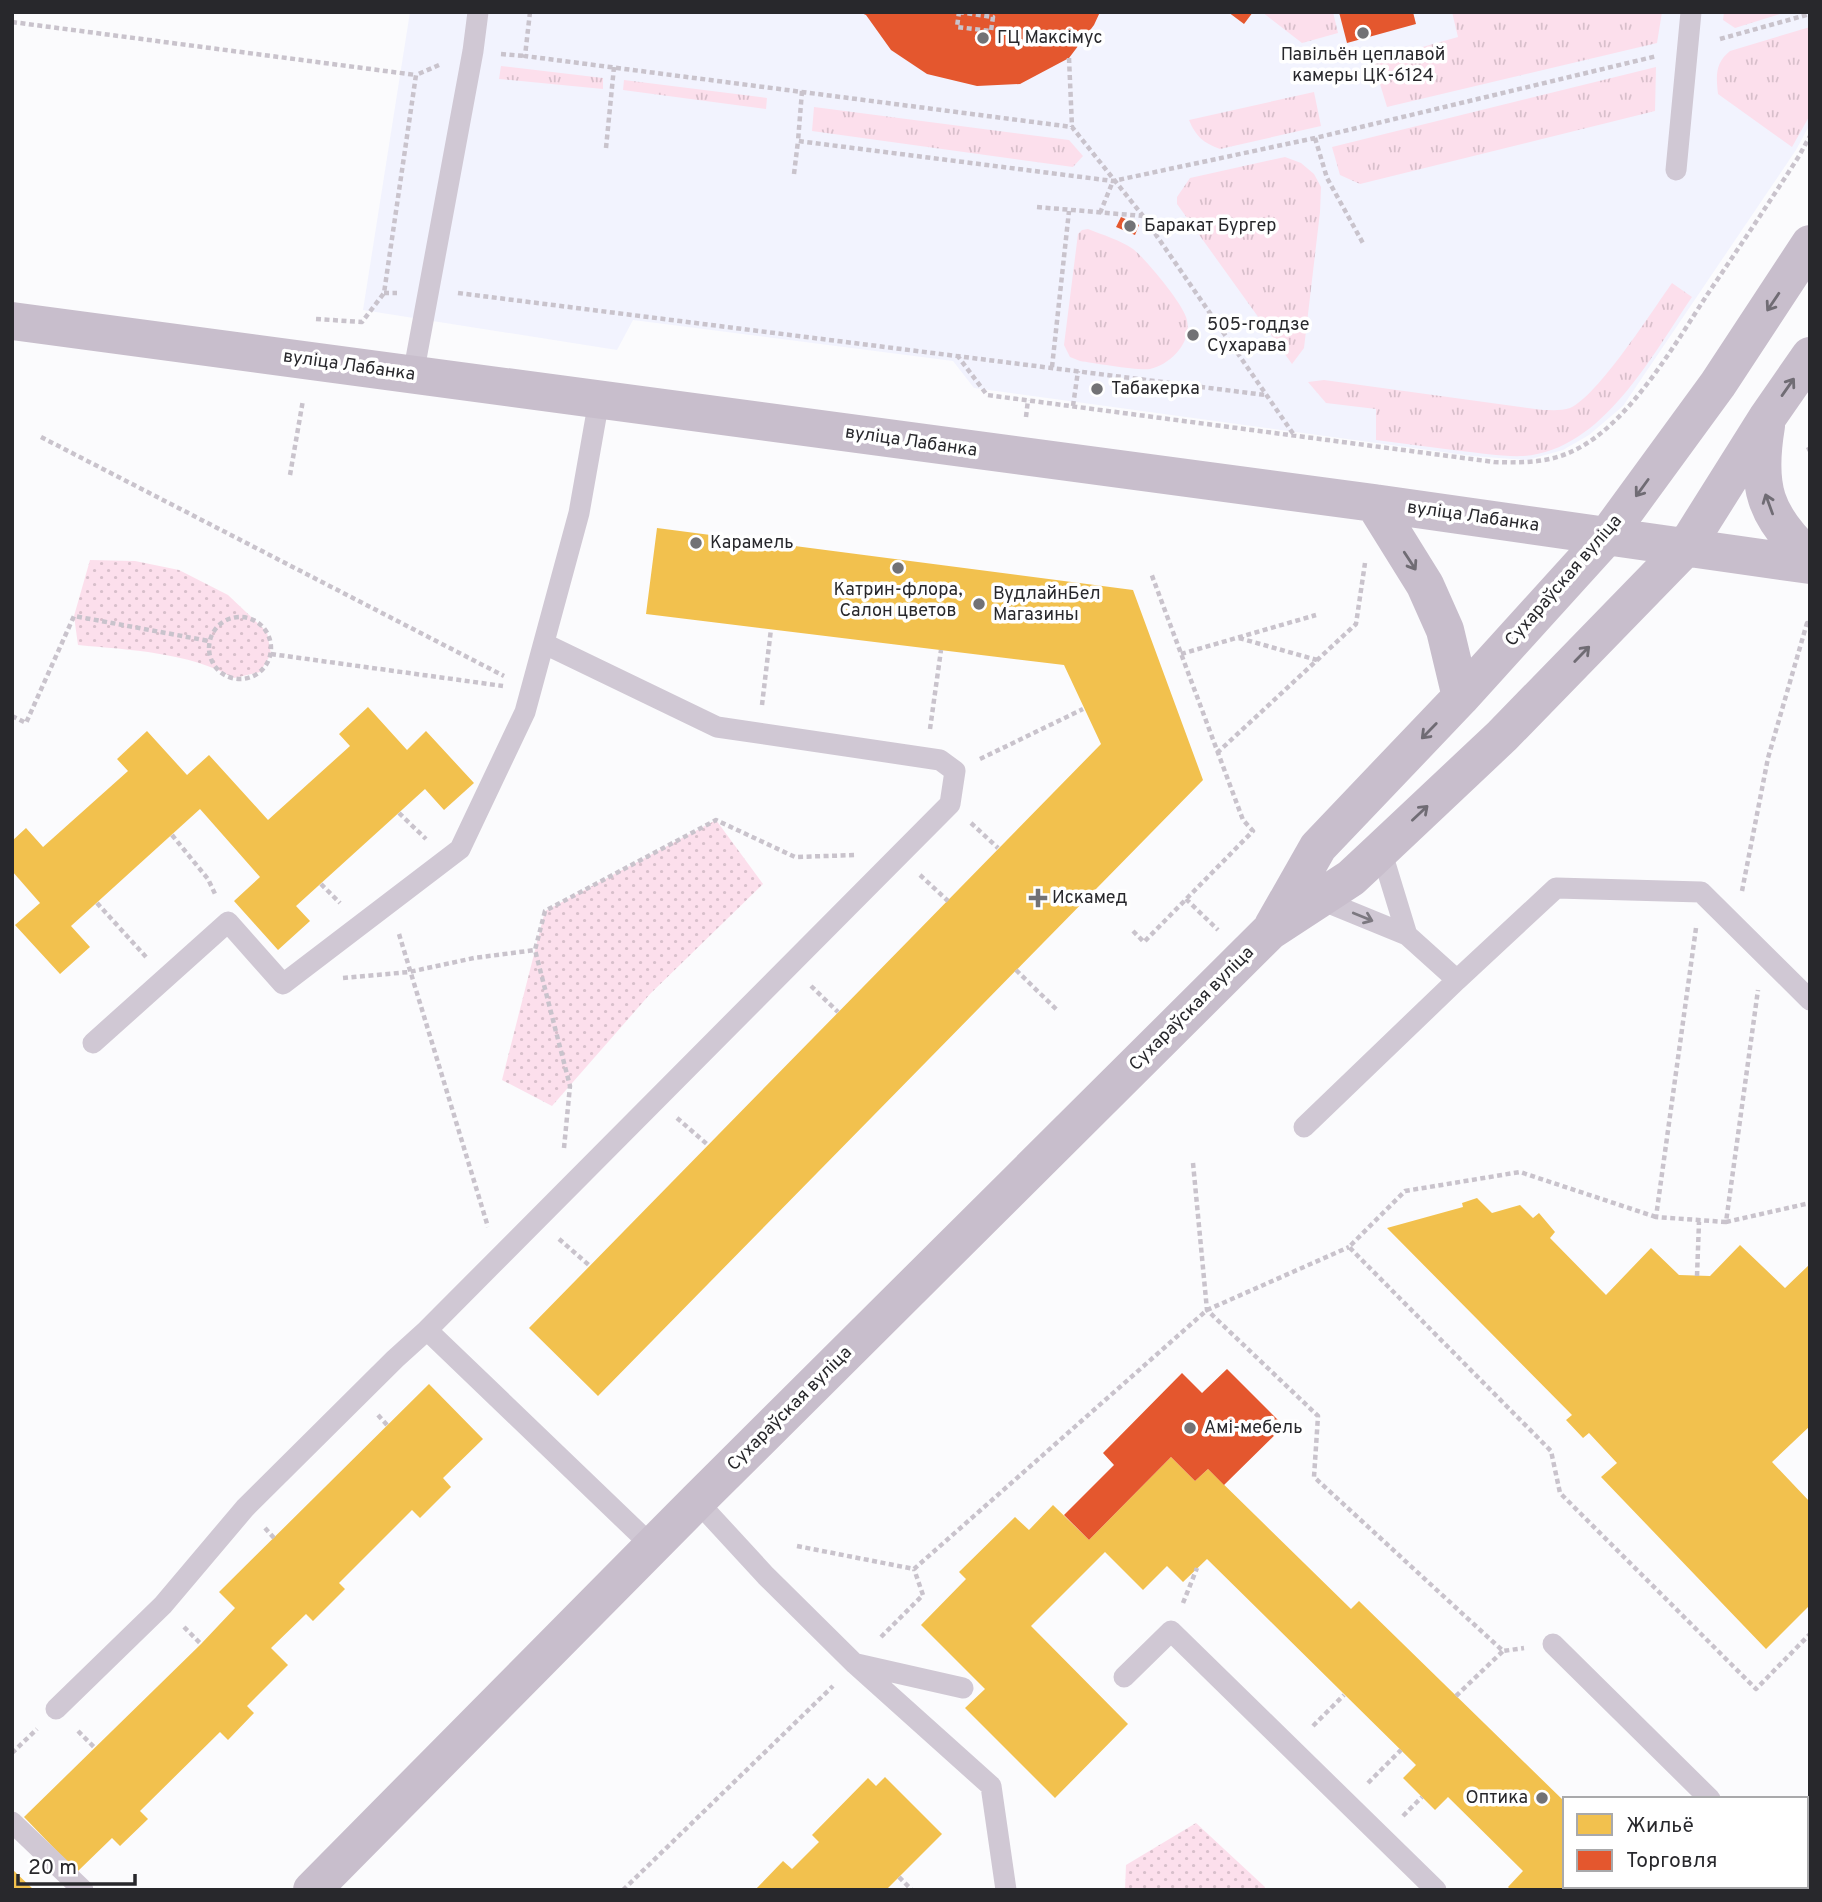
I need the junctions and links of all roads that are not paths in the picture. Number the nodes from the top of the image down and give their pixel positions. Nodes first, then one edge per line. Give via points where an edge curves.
1 (478, 12) edge
2 (1691, 12) edge
3 (1676, 170) dead end
4 (1810, 244) edge
5 (12, 321) edge
6 (1810, 356) edge
7 (413, 374) junction
8 (599, 400) junction
9 (1767, 418) junction
10 (1374, 503) junction
11 (1607, 536) junction
12 (1686, 547) junction
13 (1810, 558) edge
14 (1810, 565) edge
15 (545, 643) junction
16 (1461, 697) junction
17 (1381, 850) junction
18 (1319, 899) junction
19 (1270, 931) junction
20 (1407, 935) junction
21 (1457, 980) junction
22 (1810, 1000) edge
23 (93, 1043) dead end
24 (1304, 1127) dead end
25 (427, 1330) junction
26 (697, 1501) junction
27 (652, 1546) junction
28 (1553, 1644) road end
29 (855, 1664) junction
30 (1124, 1677) dead end
31 (963, 1688) dead end
32 (56, 1709) dead end
33 (1708, 1797) edge
34 (12, 1822) edge
35 (999, 1885) edge
36 (83, 1890) edge
37 (312, 1890) edge
38 (1436, 1890) edge

1 - 7 lane
2 - 3 lane
4 -> 11 main road, Сухараўская вуліца via 1718,384
5 - 7 main road, вуліца Лабанка
9 -> 6 main road, Сухараўская вуліца
7 - 8 main road, вуліца Лабанка
8 - 10 main road, вуліца Лабанка
8 - 15 lane via 579,513
9 - 12 main road, Сухараўская вуліца
13 -> 9 main road via 1789,539 1772,513 1762,483 1760,459
10 - 11 main road, вуліца Лабанка
10 -> 16 main road via 1425,584 1445,630
11 - 12 main road, вуліца Лабанка
11 - 16 main road, Сухараўская вуліца
12 - 14 main road, вуліца Лабанка
17 -> 12 main road, Сухараўская вуліца via 1502,736
15 - 23 lane via 525,712 460,849 283,984 228,922
15 - 25 lane via 717,727 940,760 955,771 950,804
16 -> 19 main road, Сухараўская вуліца via 1318,847
17 - 18 main road, Сухараўская вуліца
17 - 20 lane
18 - 19 main road, Сухараўская вуліца
18 -> 20 lane
19 - 26 main road, Сухараўская вуліца
20 - 21 lane
21 - 22 lane via 1556,888 1701,892
21 - 24 lane
25 - 27 lane
25 - 32 lane via 245,1508 163,1605
26 - 27 main road, Сухараўская вуліца
26 - 29 lane
27 - 37 main road, Сухараўская вуліца
28 - 33 lane
29 - 31 lane
29 - 35 lane via 991,1786
30 - 38 lane via 1171,1631
34 - 36 lane

